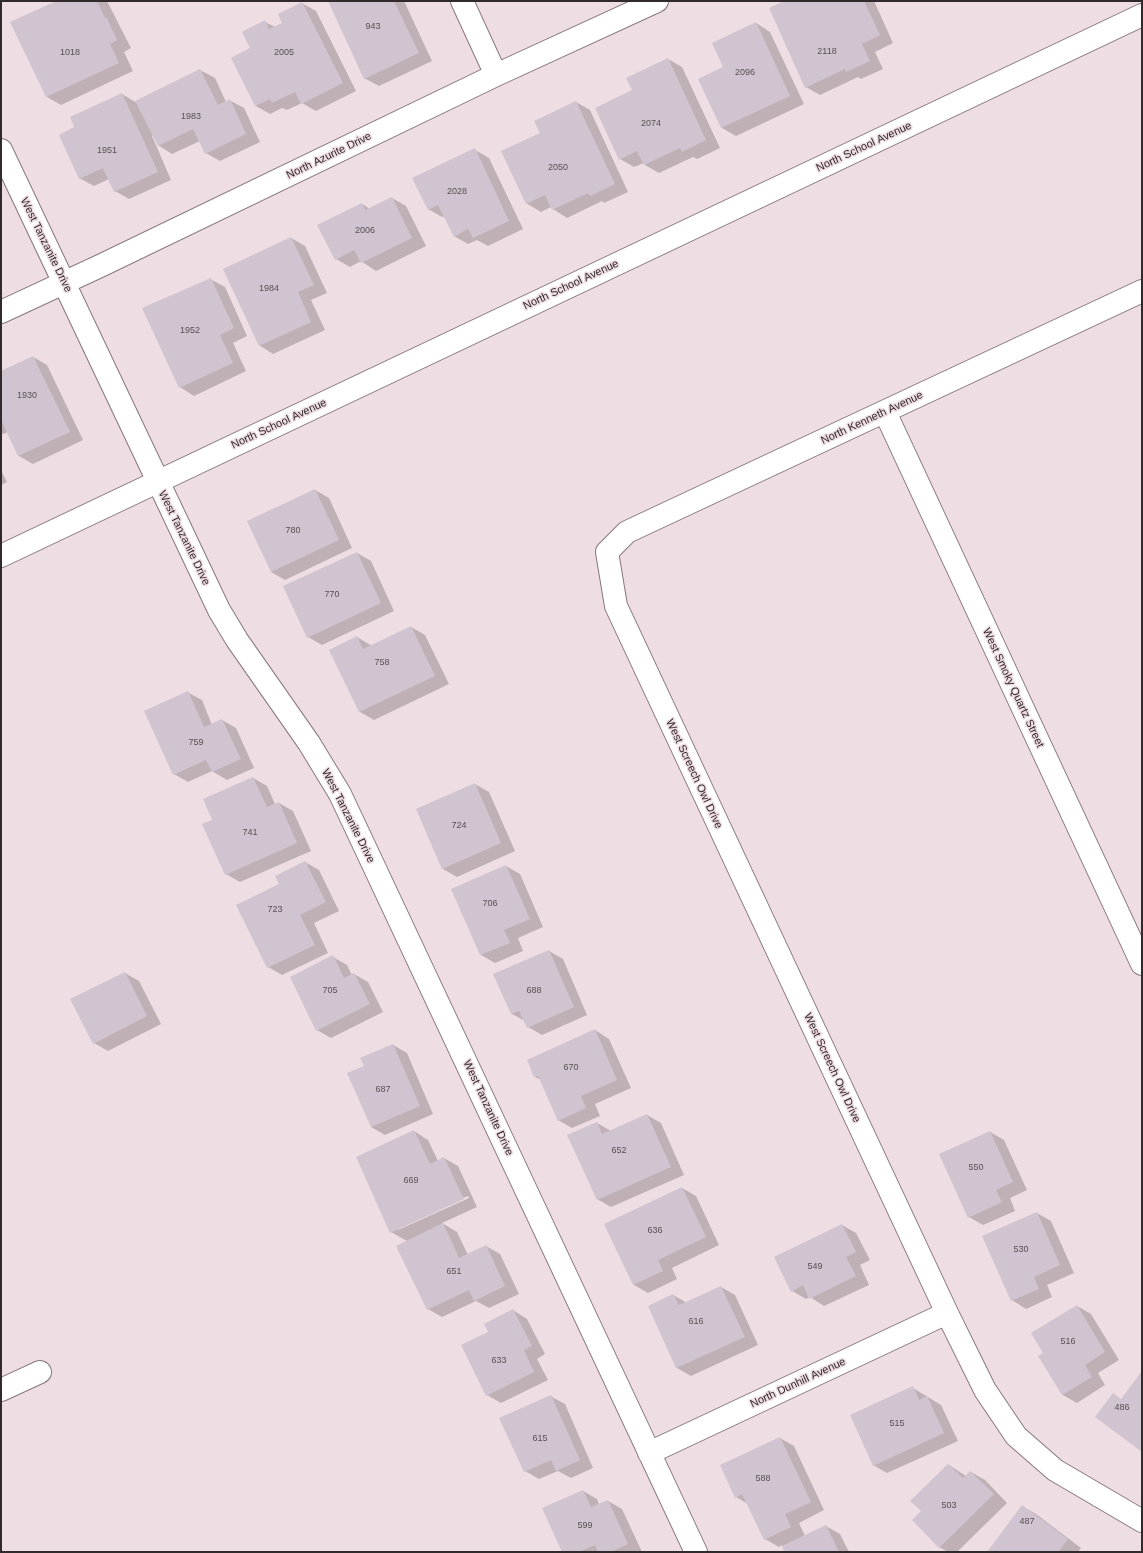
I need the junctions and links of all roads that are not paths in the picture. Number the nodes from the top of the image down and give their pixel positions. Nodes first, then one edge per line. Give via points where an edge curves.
1 (462, 1) edge
2 (657, 1) edge
3 (1142, 15) edge
4 (496, 75) junction
5 (1, 150) edge
6 (65, 283) junction
7 (1142, 291) edge
8 (1, 312) edge
9 (885, 412) junction
10 (157, 482) junction
11 (607, 552) joint
12 (1, 556) edge
13 (1142, 964) edge
14 (947, 1313) junction
15 (40, 1372) dead end
16 (1, 1390) edge
17 (649, 1453) junction
18 (1142, 1521) edge
19 (696, 1552) edge

1 - 4 street
2 - 4 street, North Azurite Drive
3 - 10 street, North School Avenue
4 - 6 street, North Azurite Drive
5 - 6 street, West Tanzanite Drive
6 - 8 street, North Azurite Drive
6 - 10 street, West Tanzanite Drive
7 - 9 street, North Kenneth Avenue
9 - 11 street, North Kenneth Avenue via 627,532
9 - 13 street, West Smoky Quartz Street
10 - 12 street, North School Avenue
10 - 17 street, West Tanzanite Drive via 219,610 309,743 340,794
11 - 14 street, West Screech Owl Drive via 616,606
14 - 17 street, North Dunhill Avenue
14 - 18 street, West Screech Owl Drive via 985,1390 1016,1436 1055,1470
15 - 16 street
17 - 19 street, West Tanzanite Drive

